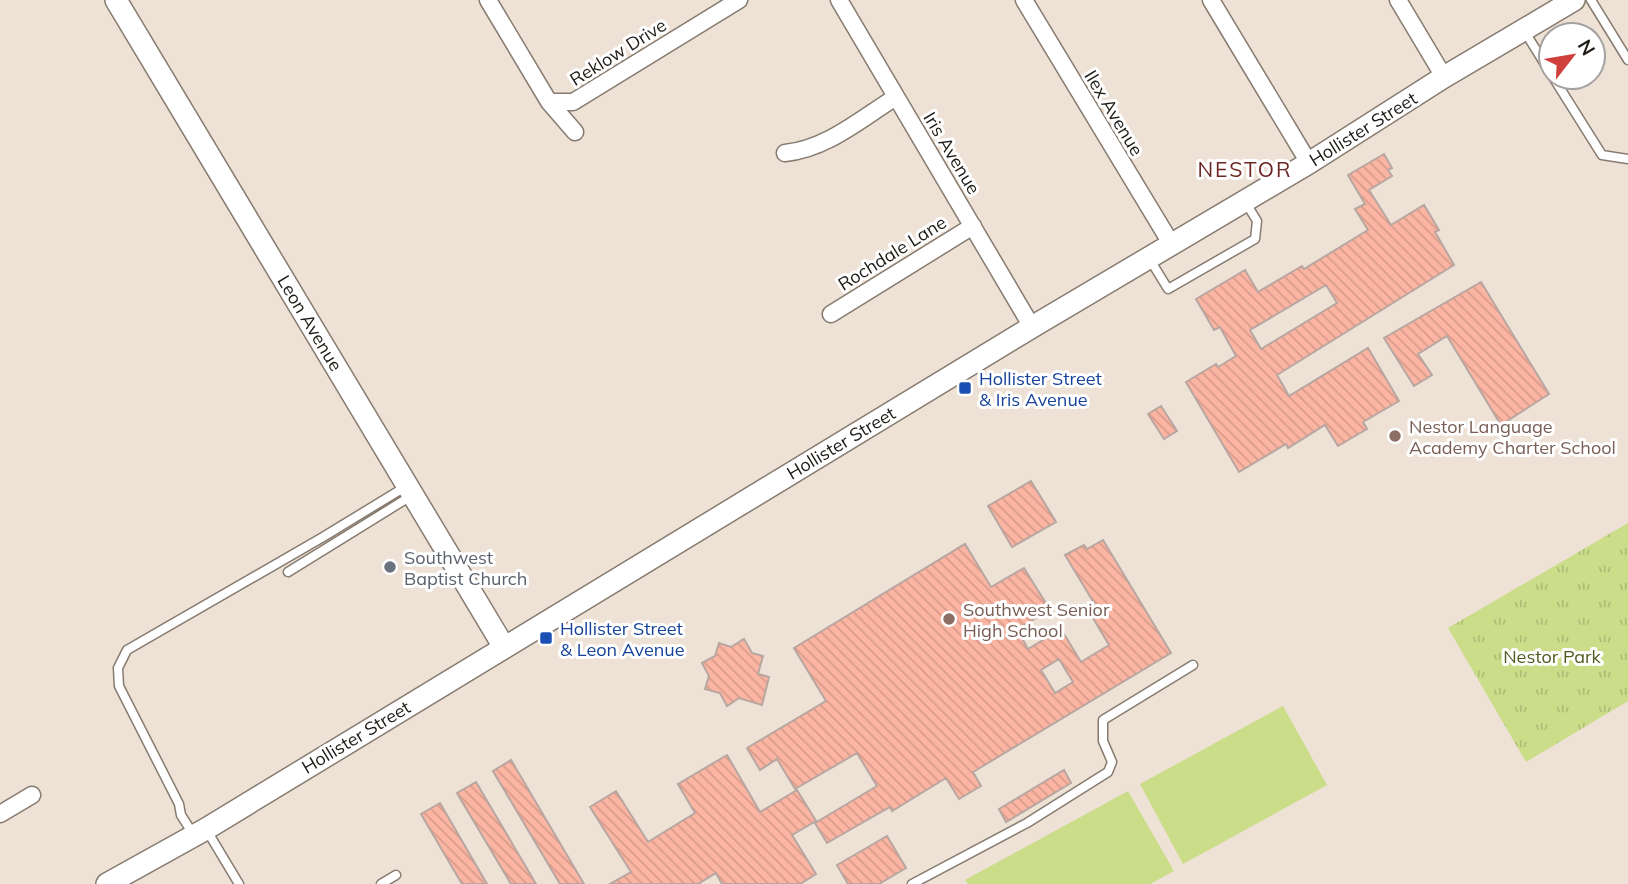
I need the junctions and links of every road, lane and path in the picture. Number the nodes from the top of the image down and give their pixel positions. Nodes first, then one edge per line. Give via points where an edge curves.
1 (116, 0) edge
2 (488, 0) edge
3 (739, 0) edge
4 (839, 0) edge
5 (1024, 0) edge
6 (1211, 0) edge
7 (1398, 0) edge
8 (1574, 0) edge
9 (1591, 0) edge
10 (1524, 30) junction
11 (1537, 51) edge
12 (1628, 61) edge
13 (1444, 77) junction
14 (1562, 91) edge
15 (896, 97) junction
16 (549, 102) junction
17 (575, 132) dead end
18 (785, 153) dead end
19 (1628, 159) edge
20 (1309, 163) junction
21 (1245, 201) junction
22 (973, 226) junction
23 (1172, 246) junction
24 (1149, 258) junction
25 (831, 314) dead end
26 (1032, 327) junction
27 (411, 490) junction
28 (288, 572) dead end
29 (504, 647) junction
30 (1193, 665) dead end
31 (32, 795) dead end
32 (0, 814) edge
33 (200, 833) junction
34 (396, 875) dead end
35 (107, 884) edge
36 (239, 884) edge
37 (381, 884) edge
38 (912, 884) edge

1 - 27 main road, Leon Avenue
2 - 16 street
3 - 16 street, Reklow Drive via 573,102
4 - 15 street, Iris Avenue
5 - 23 street, Ilex Avenue
6 - 20 street
7 - 13 street
8 - 10 main road, Hollister Street
9 - 12 lane
10 - 11 lane
10 - 13 main road, Hollister Street
13 - 20 main road, Hollister Street
14 - 19 lane via 1602,155
15 - 18 street via 833,137
15 - 22 street, Iris Avenue
16 - 17 street
20 - 21 main road, Hollister Street
21 - 23 main road, Hollister Street
21 - 24 lane via 1257,221 1255,239 1168,289
22 - 25 street, Rochdale Lane
22 - 26 street, Iris Avenue
23 - 24 main road, Hollister Street
24 - 26 main road, Hollister Street
26 - 29 main road, Hollister Street
27 - 28 lane
27 - 29 main road, Leon Avenue
27 - 33 lane via 127,650 118,668 119,686 181,815
29 - 33 main road, Hollister Street
30 - 38 lane via 1104,720 1103,741 1112,762 1108,772 1027,823
31 - 32 street
33 - 35 main road, Hollister Street
33 - 36 lane
34 - 37 lane

